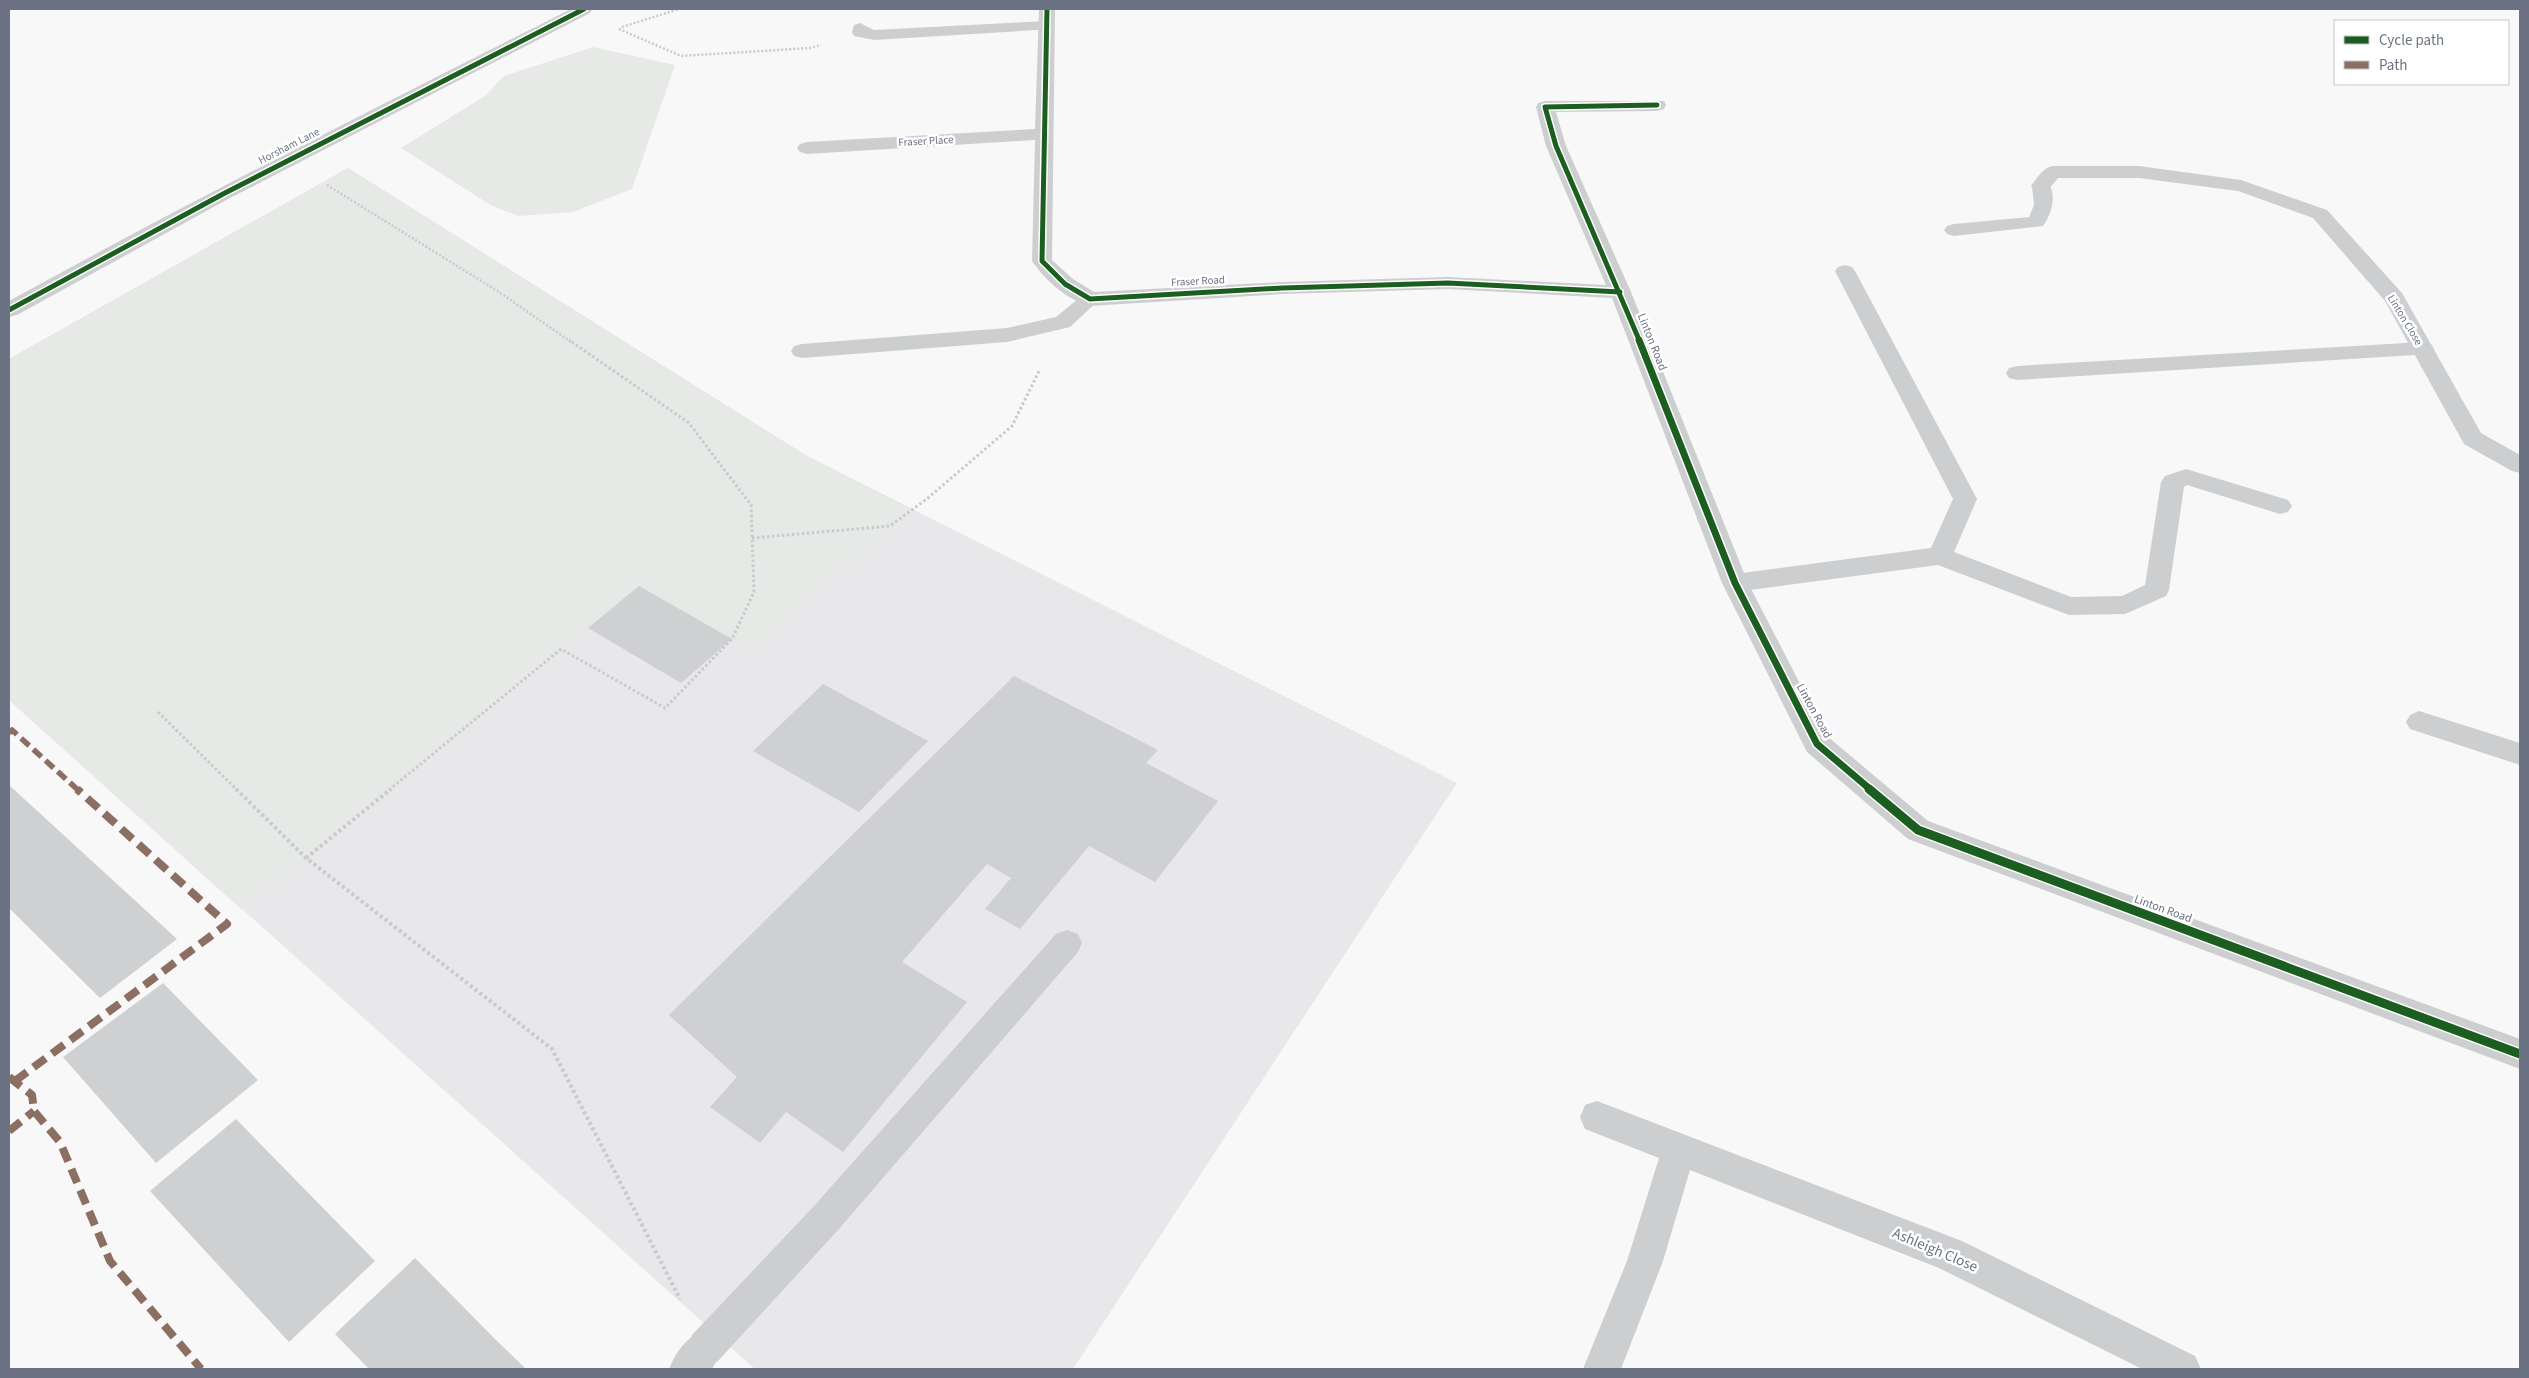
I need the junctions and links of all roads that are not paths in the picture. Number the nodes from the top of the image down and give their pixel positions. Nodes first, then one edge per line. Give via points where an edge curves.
1 (584, 9) edge
2 (1047, 17) edge
3 (860, 30) road end
4 (1657, 105) dead end
5 (1044, 134) junction
6 (807, 148) dead end
7 (2041, 186) joint
8 (1954, 230) dead end
9 (1845, 271) dead end
10 (1620, 292) junction
11 (1090, 299) junction
12 (9, 310) edge
13 (2423, 349) junction
14 (802, 351) dead end
15 (2016, 373) dead end
16 (2520, 465) edge
17 (2280, 506) dead end
18 (1940, 556) junction
19 (1735, 582) junction
20 (2419, 722) dead end
21 (2520, 754) edge
22 (1067, 943) dead end
23 (2520, 1054) edge
24 (1597, 1117) dead end
25 (1680, 1150) junction
26 (697, 1359) edge
27 (1602, 1369) edge
28 (2182, 1369) edge

1 - 12 street, Horsham Lane via 283,161 114,250
2 - 3 lane via 874,35
2 - 5 street
4 - 10 street, Linton Road via 1545,107 1556,146
5 - 6 street, Fraser Place
5 - 11 street via 1042,261 1065,284
7 - 8 lane via 2044,205 2036,222
7 - 13 street, Linton Close via 2052,172 2139,172 2241,186 2320,214 2394,298
9 - 18 lane via 1965,499
10 - 11 street, Fraser Road via 1448,283
10 - 19 street, Linton Road
11 - 14 lane via 1063,322 1007,334
13 - 15 lane
13 - 16 street, Linton Close via 2472,438
17 - 18 lane via 2186,477 2173,482 2157,590 2125,605 2068,606
18 - 19 lane
19 - 23 street, Linton Road via 1817,744 1918,830
20 - 21 lane
22 - 26 lane via 832,1211
24 - 25 street, Ashleigh Close
25 - 27 street via 1645,1261
25 - 28 street, Ashleigh Close via 1949,1254

